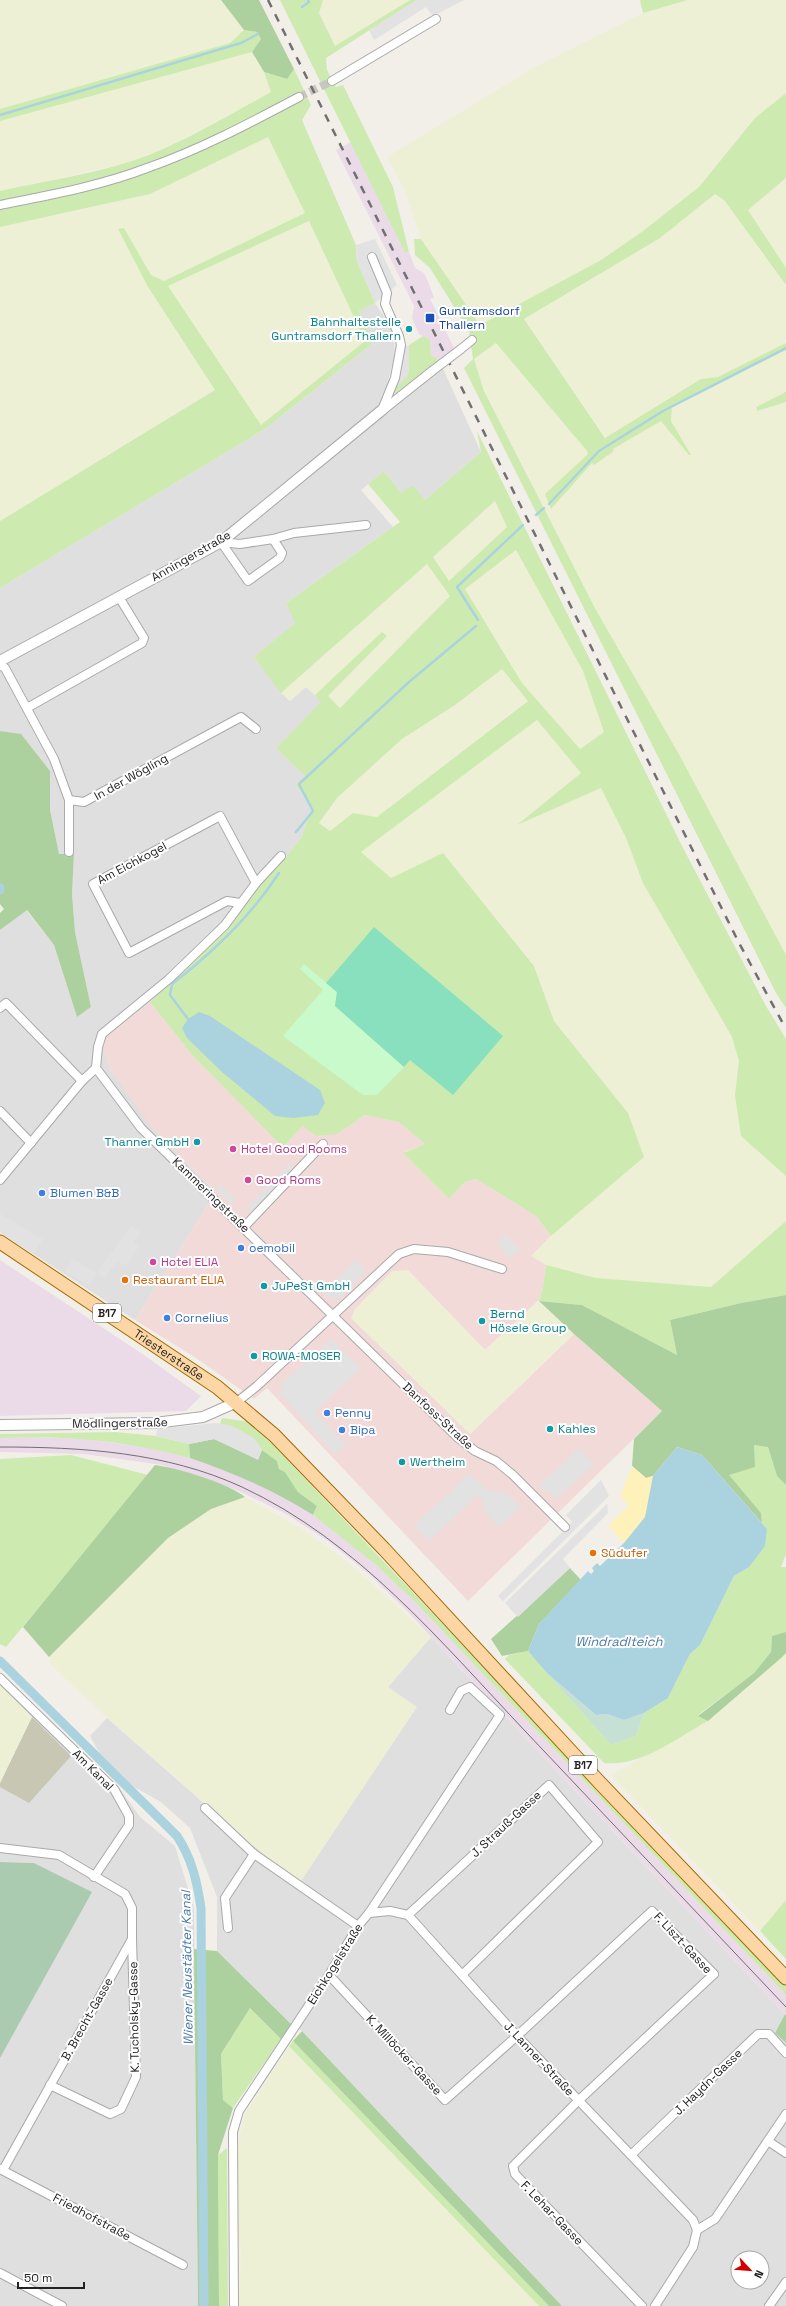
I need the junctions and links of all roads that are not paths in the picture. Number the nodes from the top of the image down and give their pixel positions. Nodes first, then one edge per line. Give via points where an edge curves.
1 (436, 19) dead end
2 (332, 81) tunnel mouth
3 (299, 97) tunnel mouth
4 (0, 205) edge
5 (372, 258) dead end
6 (472, 340) dead end
7 (382, 410) junction
8 (366, 525) dead end
9 (273, 539) junction
10 (221, 542) junction
11 (119, 597) junction
12 (0, 661) edge
13 (0, 665) edge
14 (27, 708) junction
15 (256, 729) dead end
16 (69, 800) junction
17 (69, 852) dead end
18 (281, 856) dead end
19 (256, 882) junction
20 (240, 903) junction
21 (0, 1008) edge
22 (96, 1068) junction
23 (82, 1081) junction
24 (0, 1111) edge
25 (31, 1143) junction
26 (323, 1144) dead end
27 (0, 1180) edge
28 (244, 1227) junction
29 (0, 1242) edge
30 (502, 1269) dead end
31 (333, 1316) junction
32 (237, 1402) junction
33 (0, 1425) edge
34 (565, 1527) dead end
35 (0, 1678) edge
36 (450, 1710) dead end
37 (205, 1808) dead end
38 (0, 1848) edge
39 (254, 1854) junction
40 (94, 1877) junction
41 (369, 1913) junction
42 (408, 1915) junction
43 (358, 1926) junction
44 (228, 1928) dead end
45 (132, 1939) junction
46 (329, 1974) junction
47 (462, 1975) junction
48 (786, 1978) edge
49 (518, 2036) junction
50 (786, 2053) edge
51 (50, 2085) junction
52 (578, 2102) junction
53 (786, 2114) edge
54 (768, 2141) junction
55 (786, 2153) edge
56 (631, 2155) junction
57 (2, 2169) edge
58 (697, 2230) junction
59 (183, 2265) dead end
60 (0, 2273) edge
61 (786, 2282) edge
62 (62, 2306) edge
63 (234, 2306) edge
64 (642, 2306) edge
65 (655, 2306) edge
66 (769, 2306) edge

1 - 2 street
3 - 4 street via 211,141 148,168 95,185
5 - 7 street, Anningerstraße via 387,293 384,304 401,345 395,378
6 - 7 street, Anningerstraße, bridge
7 - 10 street, Anningerstraße
8 - 9 street via 294,533
9 - 10 street via 240,544
9 - 10 street via 282,553 280,558 248,581
10 - 11 street, Anningerstraße
11 - 12 street, Anningerstraße
11 - 14 street via 144,638 142,644
13 - 14 street via 5,668
14 - 16 street via 54,759
15 - 16 street, In der Wögling via 240,717 84,802
16 - 17 street
18 - 19 street
19 - 20 street
19 - 20 street, Am Eichkogel via 220,816 92,884 129,953 227,901
20 - 22 street via 225,925 169,979 102,1034
21 - 23 street via 6,1003
22 - 23 street
22 - 28 street, Kammeringstraße via 141,1128
23 - 25 street
24 - 25 street
25 - 27 street
26 - 28 street
28 - 31 street, Kammeringstraße
29 - 32 main road, Triesterstraße / B17
30 - 31 street via 448,1252 414,1249 399,1254
31 - 32 street
31 - 34 street, Danfoss-Straße via 456,1436 513,1474
32 - 33 street, Mödlingerstraße via 203,1417 155,1424
32 - 48 main road, B17 via 308,1468 600,1783
35 - 40 street, Am Kanal via 114,1789 129,1816 128,1825
36 - 41 street, Eichkogelstraße via 461,1691 470,1687 500,1715
37 - 39 street
38 - 40 street, B. Brecht-Gasse via 59,1855
39 - 43 street
39 - 44 street via 225,1898
40 - 45 street, B. Brecht-Gasse via 125,1894 132,1908
41 - 42 street via 390,1911
41 - 43 street, Eichkogelstraße
42 - 47 street, J. Lanner-Straße
42 - 47 street, J. Strauß-Gasse via 549,1785 598,1842
43 - 46 street, Eichkogelstraße
45 - 51 street, B. Brecht-Gasse
45 - 51 street, K. Tucholsky-Gasse via 136,2077 121,2109 110,2114
46 - 49 street, K. Millöcker-Gasse via 445,2100
46 - 63 street, Eichkogelstraße via 239,2111 233,2132
47 - 49 street, J. Lanner-Straße
49 - 52 street, J. Lanner-Straße
49 - 52 street, F. Liszt-Gasse via 652,1910 714,1974
50 - 56 street, J. Haydn-Gasse via 769,2034 758,2034
51 - 57 street, B. Brecht-Gasse
52 - 56 street, J. Lanner-Straße
52 - 64 street, F. Lehar-Gasse via 513,2166 515,2174
53 - 54 street
54 - 55 street
54 - 58 street via 715,2219
56 - 58 street, J. Lanner-Straße via 693,2220
57 - 59 street, Friedhofstraße
58 - 65 street via 693,2247
60 - 62 street
61 - 66 street

